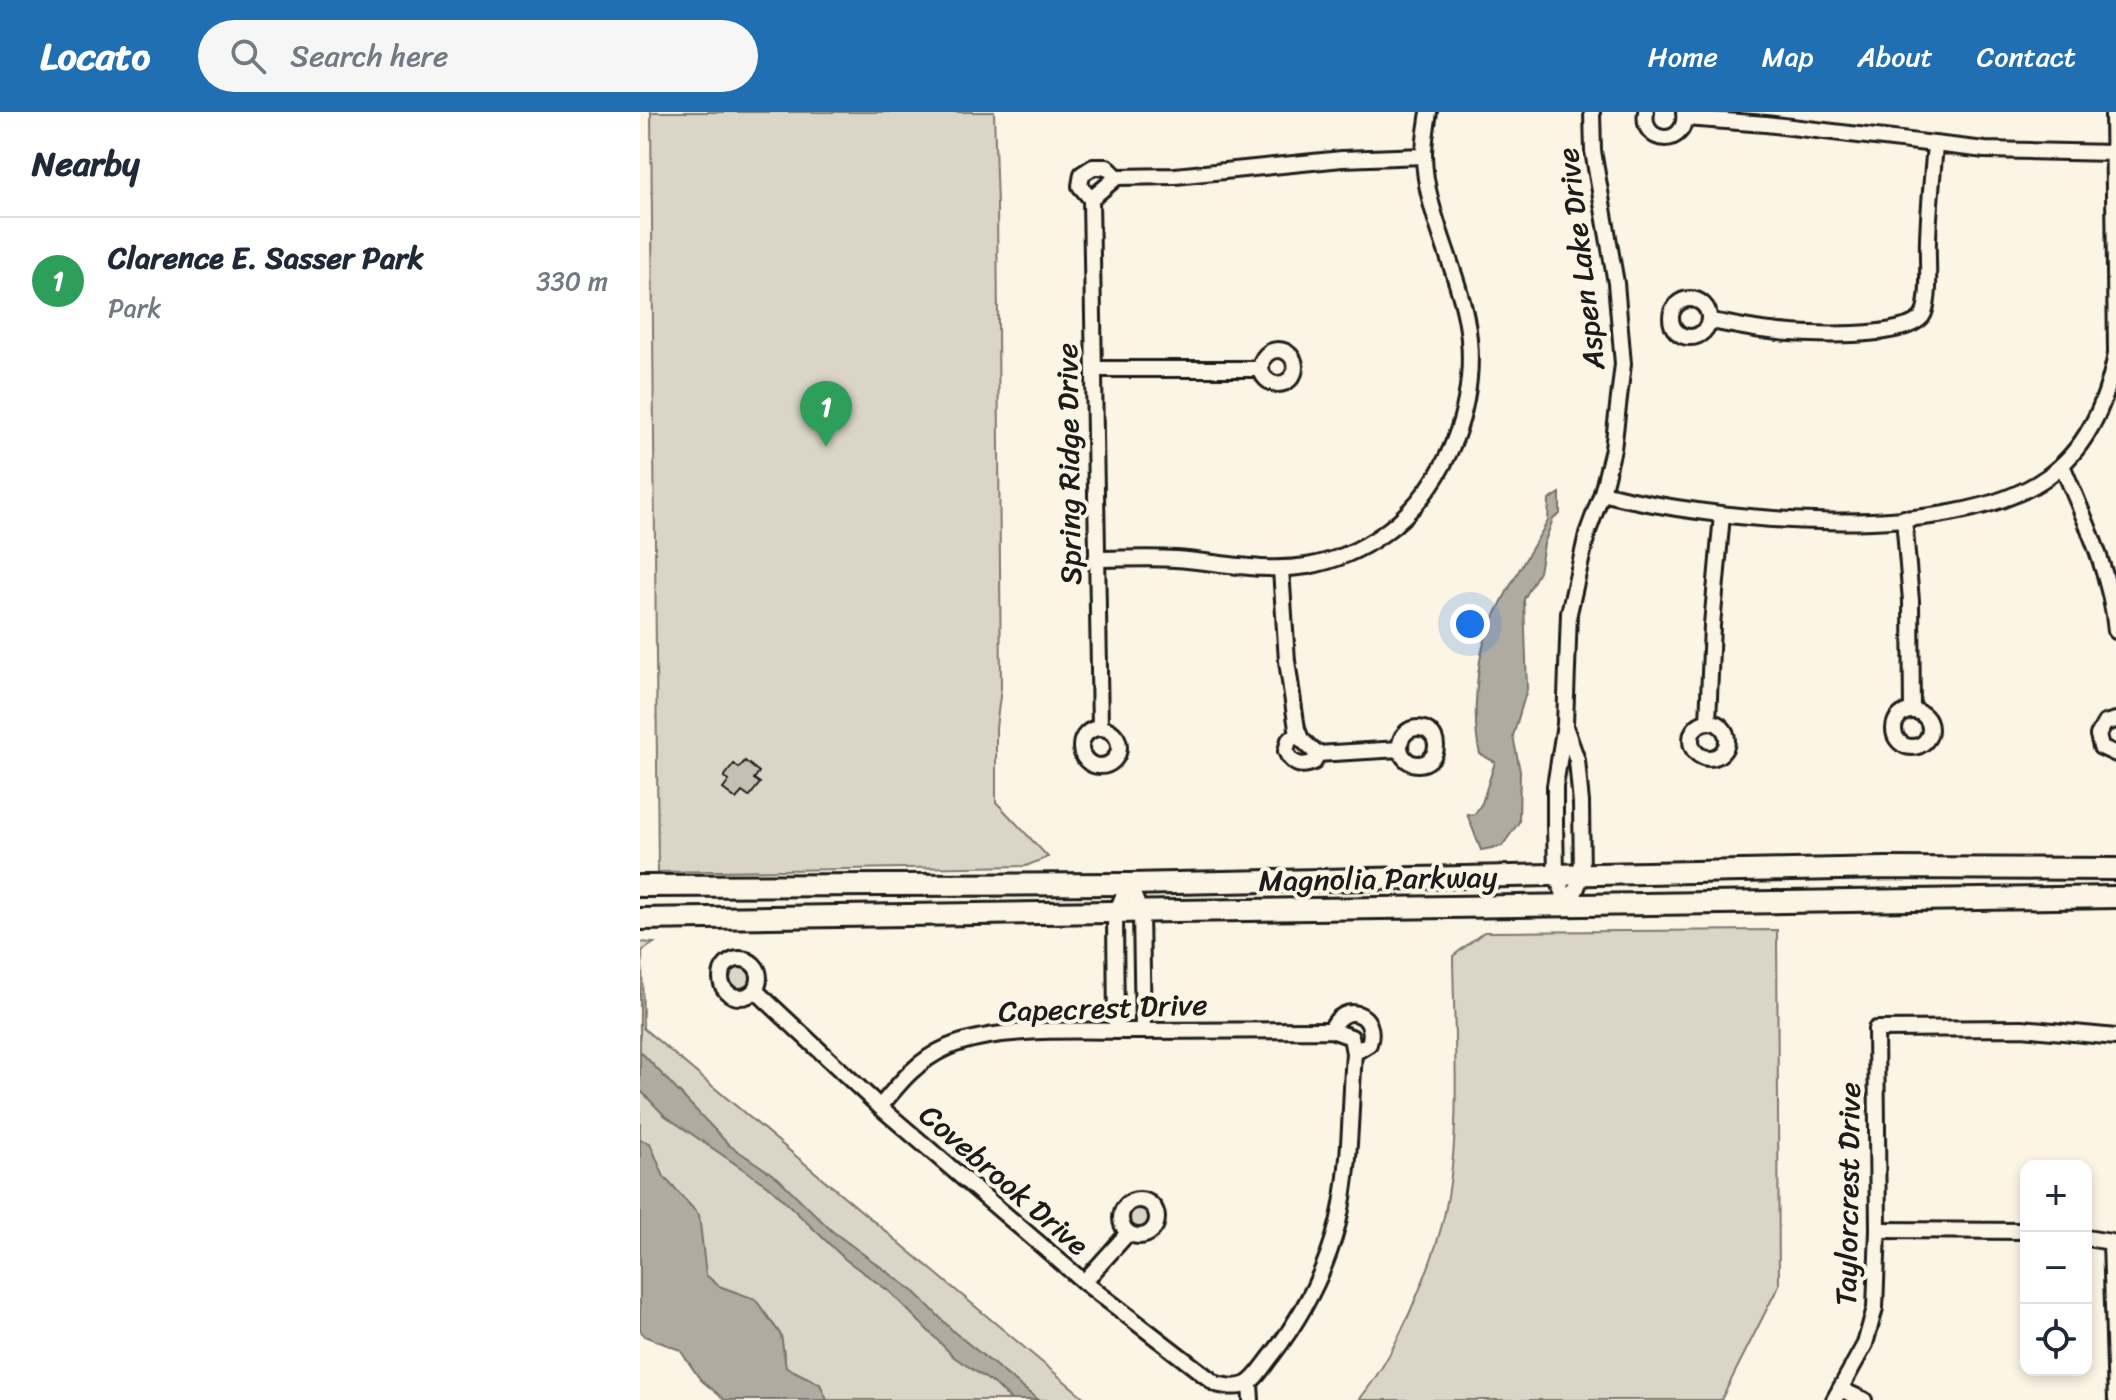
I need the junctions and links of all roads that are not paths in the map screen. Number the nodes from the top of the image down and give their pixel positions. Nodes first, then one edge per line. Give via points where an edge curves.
1 (1429, 112) edge
2 (1592, 112) edge
3 (1646, 112) edge
4 (2113, 112) edge
5 (1684, 115) edge
6 (1935, 146) junction
7 (2113, 153) junction
8 (1424, 156) junction
9 (1117, 177) junction
10 (1091, 199) junction
11 (2116, 260) edge
12 (1710, 321) dead end
13 (2116, 352) edge
14 (1094, 369) junction
15 (1261, 369) dead end
16 (2062, 465) junction
17 (1602, 493) junction
18 (1722, 515) junction
19 (1904, 518) junction
20 (1096, 559) junction
21 (1281, 569) junction
22 (2116, 631) edge
23 (1912, 711) dead end
24 (2116, 720) edge
25 (1708, 722) dead end
26 (1565, 724) junction
27 (1100, 728) dead end
28 (1299, 735) junction
29 (1400, 749) dead end
30 (1317, 754) junction
31 (2116, 754) edge
32 (1913, 869) junction
33 (2116, 869) edge
34 (1556, 875) junction
35 (1582, 875) junction
36 (1129, 884) junction
37 (640, 886) edge
38 (2116, 897) edge
39 (1914, 900) junction
40 (640, 905) edge
41 (1569, 907) junction
42 (1141, 913) junction
43 (1115, 914) junction
44 (640, 919) edge
45 (755, 990) dead end
46 (1331, 1030) junction
47 (1116, 1031) junction
48 (1143, 1031) junction
49 (2116, 1037) edge
50 (1354, 1053) junction
51 (880, 1107) junction
52 (1878, 1230) junction
53 (2020, 1231) edge
54 (1128, 1233) dead end
55 (2092, 1239) edge
56 (1084, 1282) junction
57 (1216, 1384) junction
58 (1250, 1384) junction
59 (1837, 1394) edge
60 (1213, 1400) edge
61 (1251, 1400) edge
62 (1864, 1400) edge
63 (2116, 1400) edge

1 - 8 street
2 - 17 street, Aspen Lake Drive via 1623,364
3 - 5 street via 1648,129 1664,138 1681,130
4 - 7 street
5 - 6 street
6 - 7 street
6 - 12 street via 1926,303 1916,324 1820,334
7 - 11 street
8 - 9 street
8 - 21 street via 1470,350 1470,382 1458,437 1429,487 1388,530 1328,561
9 - 10 street
9 - 10 street, Spring Ridge Drive via 1107,167 1082,174 1080,186
10 - 14 street, Spring Ridge Drive
11 - 13 street
13 - 16 street via 2102,410
14 - 15 street
14 - 20 street, Spring Ridge Drive
16 - 19 street via 2026,491 1988,506
16 - 22 street via 2098,555
17 - 18 street
17 - 26 street, Aspen Lake Drive via 1569,613
18 - 19 street via 1772,520
18 - 25 street
19 - 23 street via 1912,614
20 - 21 street via 1172,559
20 - 27 street, Spring Ridge Drive
21 - 28 street
24 - 31 street via 2105,723 2098,735 2101,747
26 - 34 street via 1555,786
26 - 35 street via 1577,760
28 - 30 street
28 - 30 street via 1289,740 1286,751 1293,762 1314,762
29 - 30 street
32 - 33 main road, Magnolia Parkway
32 - 35 main road, Magnolia Parkway
32 - 39 main road
34 - 35 main road, Magnolia Parkway
34 - 36 main road, Magnolia Parkway
34 - 41 street
35 - 41 street
36 - 37 main road, Magnolia Parkway
36 - 42 street
36 - 43 street
38 - 39 main road, Magnolia Parkway
39 - 41 main road, Magnolia Parkway
40 - 44 street
41 - 42 main road, Magnolia Parkway
42 - 43 main road, Magnolia Parkway
42 - 48 street
43 - 44 main road, Magnolia Parkway
43 - 47 street
45 - 51 street, Covebrook Drive
46 - 48 street, Capecrest Drive
46 - 50 street, Capecrest Drive via 1351,1037
46 - 50 street via 1341,1015 1366,1019 1371,1027 1369,1044
47 - 48 street, Capecrest Drive
47 - 51 street, Capecrest Drive via 1050,1031 950,1046 913,1069
49 - 52 street, Taylorcrest Drive via 2022,1028 1876,1029
50 - 58 street via 1344,1181 1329,1252 1299,1315
51 - 56 street, Covebrook Drive
52 - 53 street
52 - 59 street, Taylorcrest Drive via 1872,1322
54 - 56 street
55 - 63 street via 2111,1242
56 - 57 street, Covebrook Drive
57 - 58 street, Covebrook Drive via 1234,1389
57 - 60 street
58 - 61 street
59 - 62 street

